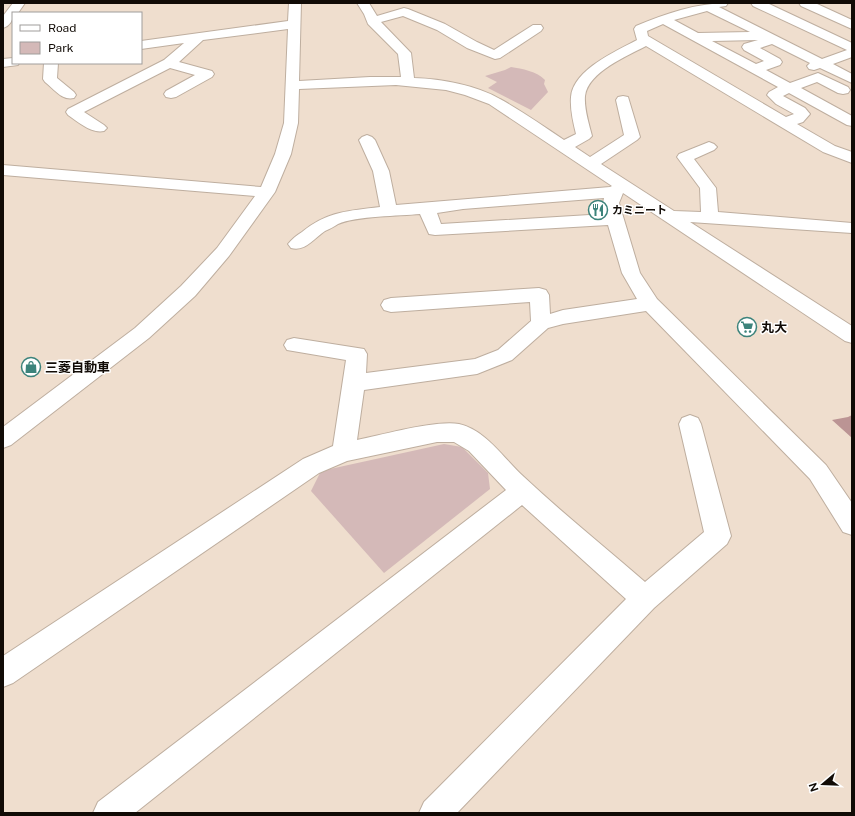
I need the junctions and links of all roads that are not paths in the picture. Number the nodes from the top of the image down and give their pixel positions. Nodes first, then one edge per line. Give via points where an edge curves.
1 (19, 3) edge
2 (295, 3) edge
3 (363, 3) edge
4 (805, 3) edge
5 (741, 11) edge
6 (12, 12) edge
7 (12, 12) edge
8 (663, 19) junction
9 (711, 20) dead end
10 (372, 21) junction
11 (800, 23) junction
12 (3, 24) edge
13 (294, 24) junction
14 (852, 25) edge
15 (537, 28) dead end
16 (696, 31) junction
17 (788, 32) junction
18 (769, 33) junction
19 (199, 37) junction
20 (730, 37) junction
21 (646, 41) junction
22 (142, 45) edge
23 (852, 48) edge
24 (719, 49) junction
25 (835, 56) edge
26 (680, 61) junction
27 (169, 63) junction
28 (50, 64) edge
29 (747, 65) junction
30 (705, 76) junction
31 (852, 79) edge
32 (408, 81) junction
33 (776, 81) junction
34 (294, 85) junction
35 (852, 86) edge
36 (748, 91) junction
37 (796, 91) junction
38 (172, 94) dead end
39 (69, 95) dead end
40 (852, 98) edge
41 (623, 100) dead end
42 (848, 116) edge
43 (786, 122) junction
44 (812, 127) junction
45 (99, 128) dead end
46 (367, 140) dead end
47 (562, 147) junction
48 (709, 147) dead end
49 (852, 158) edge
50 (589, 164) junction
51 (3, 170) edge
52 (618, 189) junction
53 (267, 192) junction
54 (427, 209) junction
55 (389, 211) junction
56 (670, 216) junction
57 (710, 217) junction
58 (616, 219) junction
59 (852, 228) edge
60 (297, 244) dead end
61 (650, 304) junction
62 (391, 305) dead end
63 (541, 323) junction
64 (852, 336) edge
65 (294, 345) dead end
66 (354, 383) junction
67 (690, 424) dead end
68 (3, 439) edge
69 (344, 452) junction
70 (523, 491) junction
71 (852, 524) edge
72 (646, 599) junction
73 (3, 674) edge
74 (109, 813) edge
75 (436, 813) edge

1 - 7 street
2 - 13 street
3 - 10 street
4 - 14 street
5 - 8 street
5 - 9 street
5 - 11 street
5 - 18 street via 753,29
5 - 20 street
6 - 12 street
8 - 16 street via 681,29
8 - 21 street via 640,29 642,38
10 - 15 street via 404,12 495,55
10 - 32 street via 404,53
11 - 17 street
11 - 23 street
13 - 19 street
13 - 34 street
16 - 20 street
16 - 24 street
17 - 18 street
17 - 25 street via 795,40 827,46
18 - 20 street
18 - 25 street
18 - 29 street via 749,47 775,62
19 - 22 street
19 - 27 street
20 - 24 street
21 - 26 street
21 - 47 street via 597,69 585,80 578,95 584,136
24 - 26 street
24 - 29 street
25 - 31 street
25 - 33 street
26 - 30 street
27 - 38 street via 207,74
27 - 45 street via 73,112
28 - 39 street via 50,79
29 - 30 street
29 - 33 street
30 - 36 street
32 - 34 street
32 - 47 street via 441,84 477,93 494,101
33 - 36 street
33 - 37 street
34 - 53 street via 292,123 283,154
35 - 37 street via 842,90 818,77
36 - 43 street
37 - 40 street via 820,87 846,100
37 - 42 street
37 - 43 street via 774,95 784,104 803,114
41 - 50 street via 632,137
42 - 44 street
43 - 44 street
44 - 49 street via 829,149
46 - 55 street via 380,171
47 - 50 street
48 - 57 street via 685,157 708,188
50 - 52 street
51 - 53 street
52 - 54 street
52 - 56 street
52 - 58 street via 611,203
53 - 68 street via 223,252 188,291 142,333
54 - 55 street
54 - 58 street via 435,230
55 - 60 street via 340,217 319,227
56 - 57 street
56 - 64 street
57 - 59 street
58 - 61 street via 631,273
61 - 63 street via 563,316
61 - 71 street via 818,472
62 - 63 street via 539,295
63 - 66 street via 505,355 477,366
65 - 66 street via 357,354
66 - 69 street
67 - 72 street via 718,536
69 - 70 street via 437,434 458,433 477,444
69 - 73 street via 311,466
70 - 72 street
70 - 74 street
72 - 75 street

